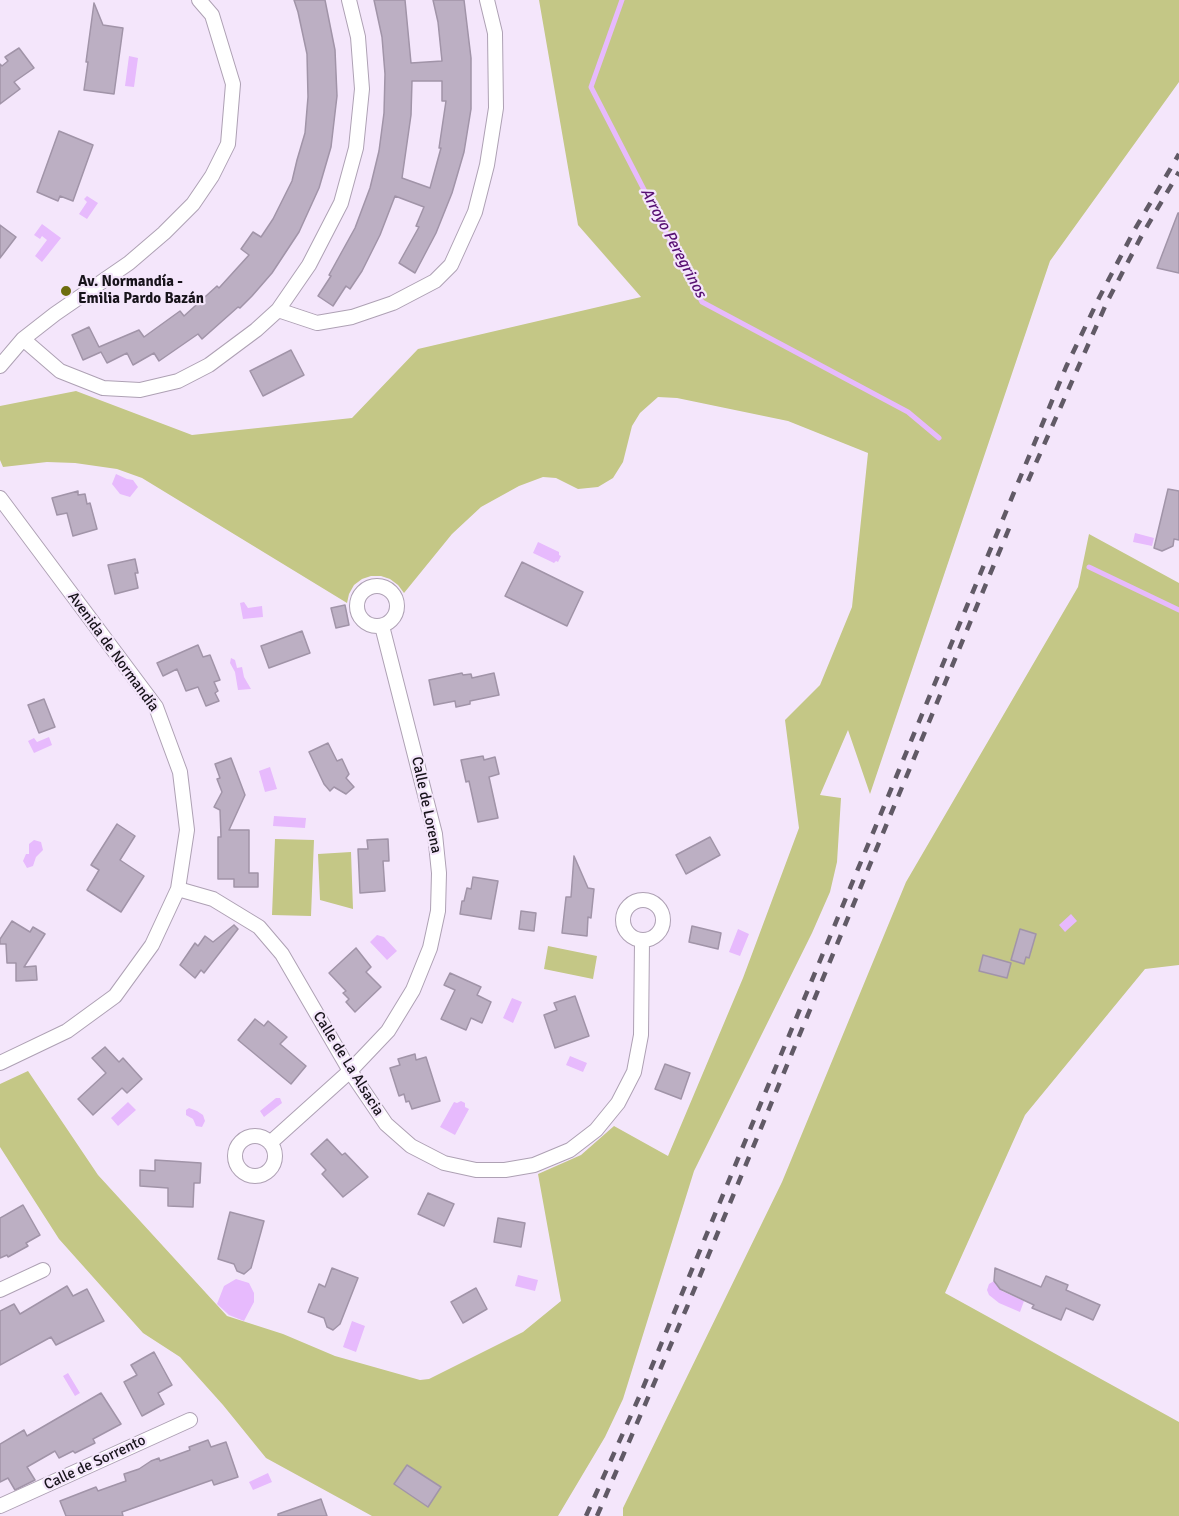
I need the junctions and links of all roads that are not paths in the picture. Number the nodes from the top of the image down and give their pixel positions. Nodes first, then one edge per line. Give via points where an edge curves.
1 (199, 0) edge
2 (349, 0) edge
3 (487, 0) edge
4 (278, 310) junction
5 (23, 339) junction
6 (0, 366) edge
7 (0, 498) edge
8 (382, 626) dead end
9 (177, 889) junction
10 (642, 941) dead end
11 (0, 1063) edge
12 (350, 1071) junction
13 (270, 1143) dead end
14 (43, 1270) dead end
15 (0, 1290) edge
16 (190, 1419) dead end
17 (0, 1506) edge

1 - 5 street via 212,15 233,84 228,144 212,176 164,233
2 - 4 street via 358,37 362,89 356,148 341,203 309,265
3 - 4 street via 495,33 496,108 475,212 451,265 435,281 393,303 351,317 317,323
4 - 5 street via 209,364 178,381 140,390 103,388 60,371
5 - 6 street
7 - 9 street, Avenida de Normandía via 156,707 180,772 187,830
8 - 12 street, Calle de Lorena via 435,834 438,911 430,948 413,990 388,1031
9 - 11 street, Avenida de Normandía via 152,945 115,996 67,1031
9 - 12 street, Calle de La Alsacia via 213,899 259,927 282,954
10 - 12 street, Calle de La Alsacia via 641,1035 634,1072 618,1103 596,1130 570,1150 534,1165 505,1170 476,1170 444,1163 411,1146 386,1124
12 - 13 street, Calle de Lorena
14 - 15 street
16 - 17 street, Calle de Sorrento

